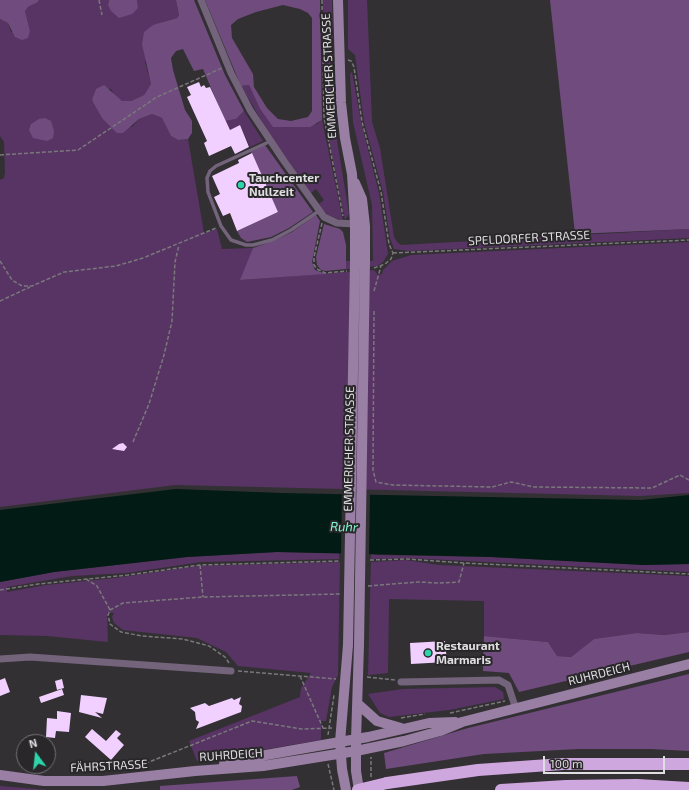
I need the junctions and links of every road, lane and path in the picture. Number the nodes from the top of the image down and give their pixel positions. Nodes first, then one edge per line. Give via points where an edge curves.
1 (99, 0) edge
2 (201, 0) edge
3 (322, 0) edge
4 (338, 0) edge
5 (102, 15) dead end
6 (338, 57) junction
7 (228, 65) junction
8 (271, 141) junction
9 (0, 155) edge
10 (352, 174) junction
11 (319, 211) junction
12 (324, 217) junction
13 (350, 224) junction
14 (221, 226) junction
15 (689, 240) edge
16 (179, 244) junction
17 (393, 253) junction
18 (0, 261) edge
19 (363, 264) junction
20 (381, 266) junction
21 (347, 271) dead end
22 (32, 286) junction
23 (374, 291) dead end
24 (0, 301) edge
25 (374, 306) dead end
26 (133, 442) dead end
27 (689, 480) edge
28 (363, 560) dead end
29 (340, 561) dead end
30 (464, 563) junction
31 (200, 565) junction
32 (689, 574) edge
33 (85, 579) junction
34 (368, 586) dead end
35 (0, 590) edge
36 (346, 592) dead end
37 (203, 597) junction
38 (110, 610) junction
39 (353, 645) junction
40 (0, 659) edge
41 (689, 664) edge
42 (231, 671) junction
43 (300, 676) junction
44 (358, 677) junction
45 (340, 679) dead end
46 (401, 682) joint
47 (335, 692) dead end
48 (358, 704) junction
49 (514, 704) junction
50 (450, 713) dead end
51 (428, 714) dead end
52 (396, 719) dead end
53 (462, 722) junction
54 (322, 728) junction
55 (403, 729) junction
56 (356, 740) junction
57 (340, 742) junction
58 (370, 748) junction
59 (356, 751) junction
60 (341, 753) junction
61 (689, 764) edge
62 (127, 768) dead end
63 (194, 771) junction
64 (330, 772) dead end
65 (0, 775) edge
66 (371, 779) dead end
67 (689, 788) edge
68 (334, 790) edge
69 (346, 790) edge
70 (358, 790) edge
71 (501, 790) edge

1 - 5 path
2 - 7 street
3 - 13 path via 324,117
4 - 6 main road, EMMERICHER STRASSE
6 - 10 main road, EMMERICHER STRASSE via 344,131
6 - 17 path via 351,61 354,67 362,122 381,192 389,244
7 - 8 street via 250,110
7 - 9 path via 158,97 78,150
8 - 11 street
8 - 14 lane via 210,171 207,178 208,192
10 - 13 main road, EMMERICHER STRASSE
10 - 19 main road, EMMERICHER STRASSE via 362,199 366,226
11 - 12 street
11 - 14 lane via 291,230 253,246 231,240
12 - 13 street via 337,223
12 - 21 path via 314,265 325,273
13 - 19 main road, EMMERICHER STRASSE
14 - 16 path
15 - 17 path, SPELDORFER STRASSE
16 - 22 path via 116,266 64,272
16 - 26 path via 175,262 172,320 164,355
17 - 20 path via 391,259
18 - 22 path via 12,280 22,286
19 - 20 path via 376,268
19 - 39 main road, EMMERICHER STRASSE, bridge
20 - 23 path
22 - 24 path
25 - 27 path via 373,470 376,482 394,485 492,487 511,482 534,487 652,488 680,475
28 - 30 path via 407,559
29 - 31 path
30 - 32 path
30 - 34 path via 459,582
31 - 33 path
31 - 37 path
33 - 35 path
33 - 38 path via 97,586
36 - 37 path
37 - 38 path via 123,602
38 - 42 path via 110,624 120,632 183,639 209,646 225,657
39 - 44 main road, EMMERICHER STRASSE
39 - 57 main road, EMMERICHER STRASSE
40 - 42 street via 30,657
41 - 49 main road, RUHRDEICH
42 - 43 path
43 - 45 path
43 - 54 path
44 - 46 path via 391,678
44 - 48 main road, EMMERICHER STRASSE
46 - 49 street via 499,680 508,685
47 - 54 path via 329,728
48 - 55 main road via 377,721
48 - 56 main road, EMMERICHER STRASSE
49 - 50 path
49 - 53 main road, RUHRDEICH
51 - 52 path
53 - 55 main road, RUHRDEICH via 429,723
53 - 58 main road, RUHRDEICH via 440,731
54 - 62 path via 302,730 252,721 144,764
55 - 56 main road, RUHRDEICH
56 - 57 main road, RUHRDEICH
56 - 59 main road, EMMERICHER STRASSE
57 - 60 main road, EMMERICHER STRASSE
57 - 63 main road, RUHRDEICH
58 - 59 main road, RUHRDEICH
58 - 66 path
59 - 60 main road, RUHRDEICH
59 - 70 main road, EMMERICHER STRASSE
60 - 63 main road, RUHRDEICH via 263,766
60 - 69 main road, EMMERICHER STRASSE
61 - 70 highway, bridge via 563,764 478,770
63 - 65 main road, FÄHRSTRASSE via 102,781 44,781
64 - 68 path
67 - 71 highway via 637,785

